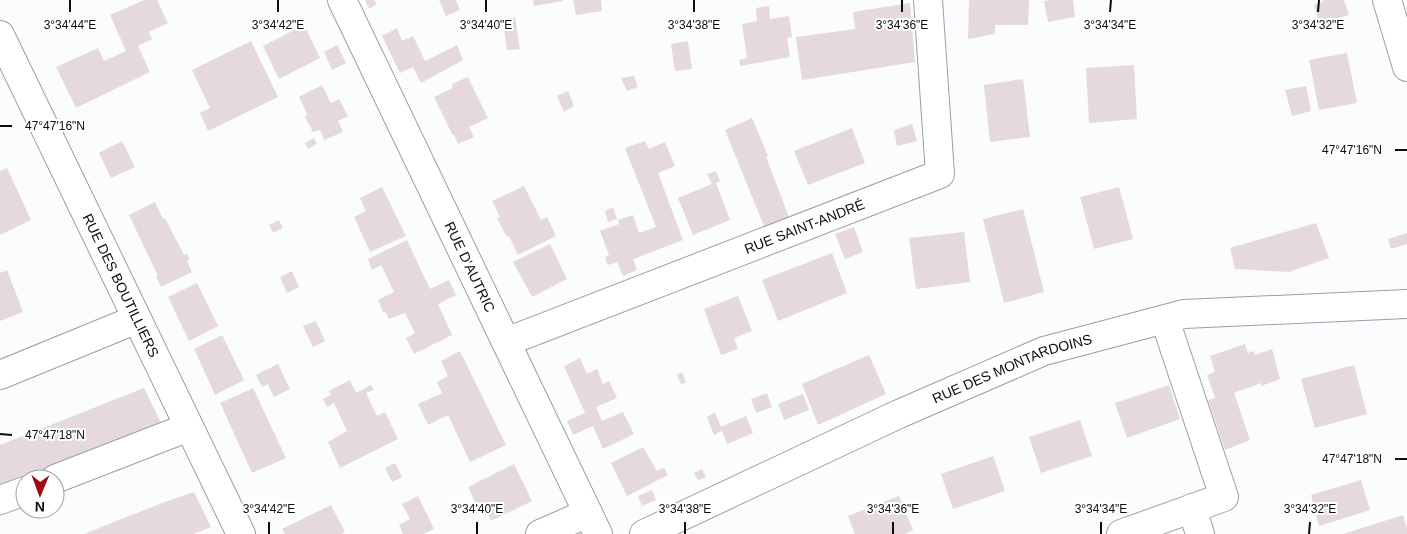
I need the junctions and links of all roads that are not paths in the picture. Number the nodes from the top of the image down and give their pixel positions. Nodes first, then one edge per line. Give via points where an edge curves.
1 (342, 0) edge
2 (928, 0) edge
3 (1387, 0) edge
4 (0, 35) edge
5 (1407, 67) edge
6 (1407, 304) edge
7 (137, 319) junction
8 (1165, 320) junction
9 (506, 342) junction
10 (0, 375) edge
11 (189, 427) junction
12 (65, 475) edge
13 (15, 495) edge
14 (0, 500) edge
15 (1192, 508) junction
16 (593, 523) edge
17 (233, 532) edge
18 (540, 534) edge
19 (644, 534) edge
20 (1121, 534) edge
21 (1200, 534) edge

1 - 9 street, RUE D'AUTRIC
2 - 9 street, RUE SAINT-ANDRÉ via 940,174
3 - 5 street
4 - 7 street, RUE DES BOUTILLIERS
6 - 8 street, RUE DES MONTARDOINS via 1184,314
7 - 10 street
7 - 11 street, RUE DES BOUTILLIERS
8 - 15 street via 1224,497
8 - 19 street, RUE DES MONTARDOINS via 1044,351 899,414
9 - 16 street, RUE D'AUTRIC
11 - 12 street
11 - 17 street, RUE DES BOUTILLIERS
13 - 14 street
15 - 20 street
15 - 21 street
16 - 18 street

